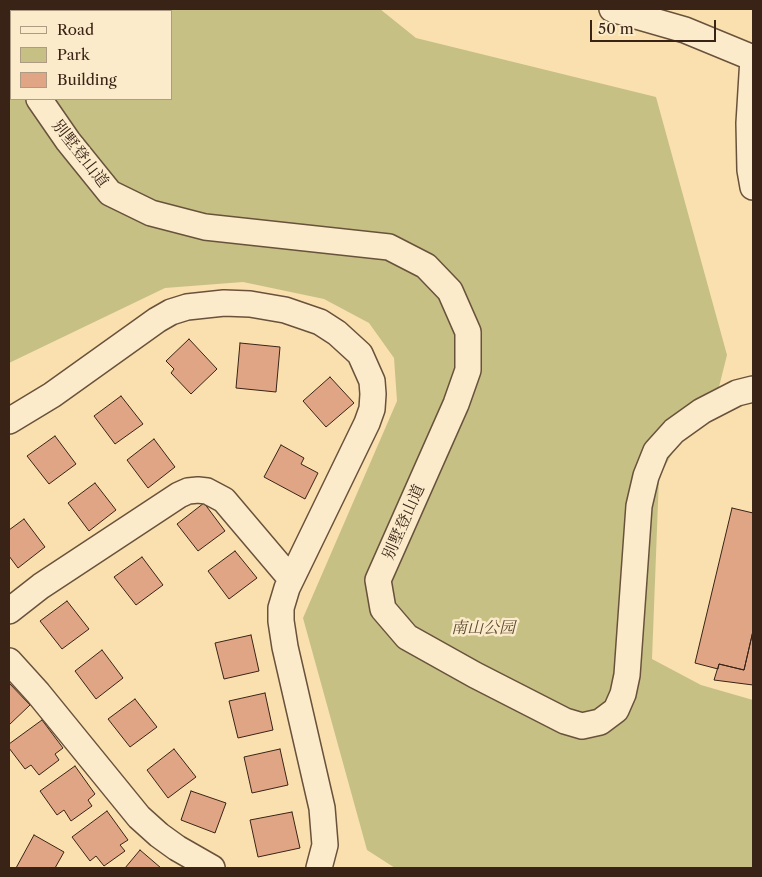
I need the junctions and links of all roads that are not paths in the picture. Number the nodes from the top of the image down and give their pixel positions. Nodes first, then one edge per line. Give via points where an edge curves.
1 (612, 9) edge
2 (753, 58) edge
3 (40, 100) edge
4 (753, 187) edge
5 (745, 391) edge
6 (9, 421) edge
7 (291, 579) junction
8 (9, 611) edge
9 (9, 661) edge
10 (212, 868) edge
11 (319, 868) edge

1 - 2 street via 685,30
2 - 4 street via 749,123
3 - 5 street, 别墅登山道 via 110,194 151,213 206,227 390,247 426,266 450,291 468,332 468,370 378,580 382,609 407,637 565,721 582,726 600,722 616,710 623,694 639,506 656,451 674,431 702,411
6 - 7 street via 52,395 157,320 179,309 204,304 250,304 285,310 320,322 337,332 360,354 372,381 372,409 361,438
7 - 8 street via 224,500 207,491 188,491 41,586
7 - 11 street via 283,597 282,628 322,808 325,845
9 - 10 street via 140,817 177,848

